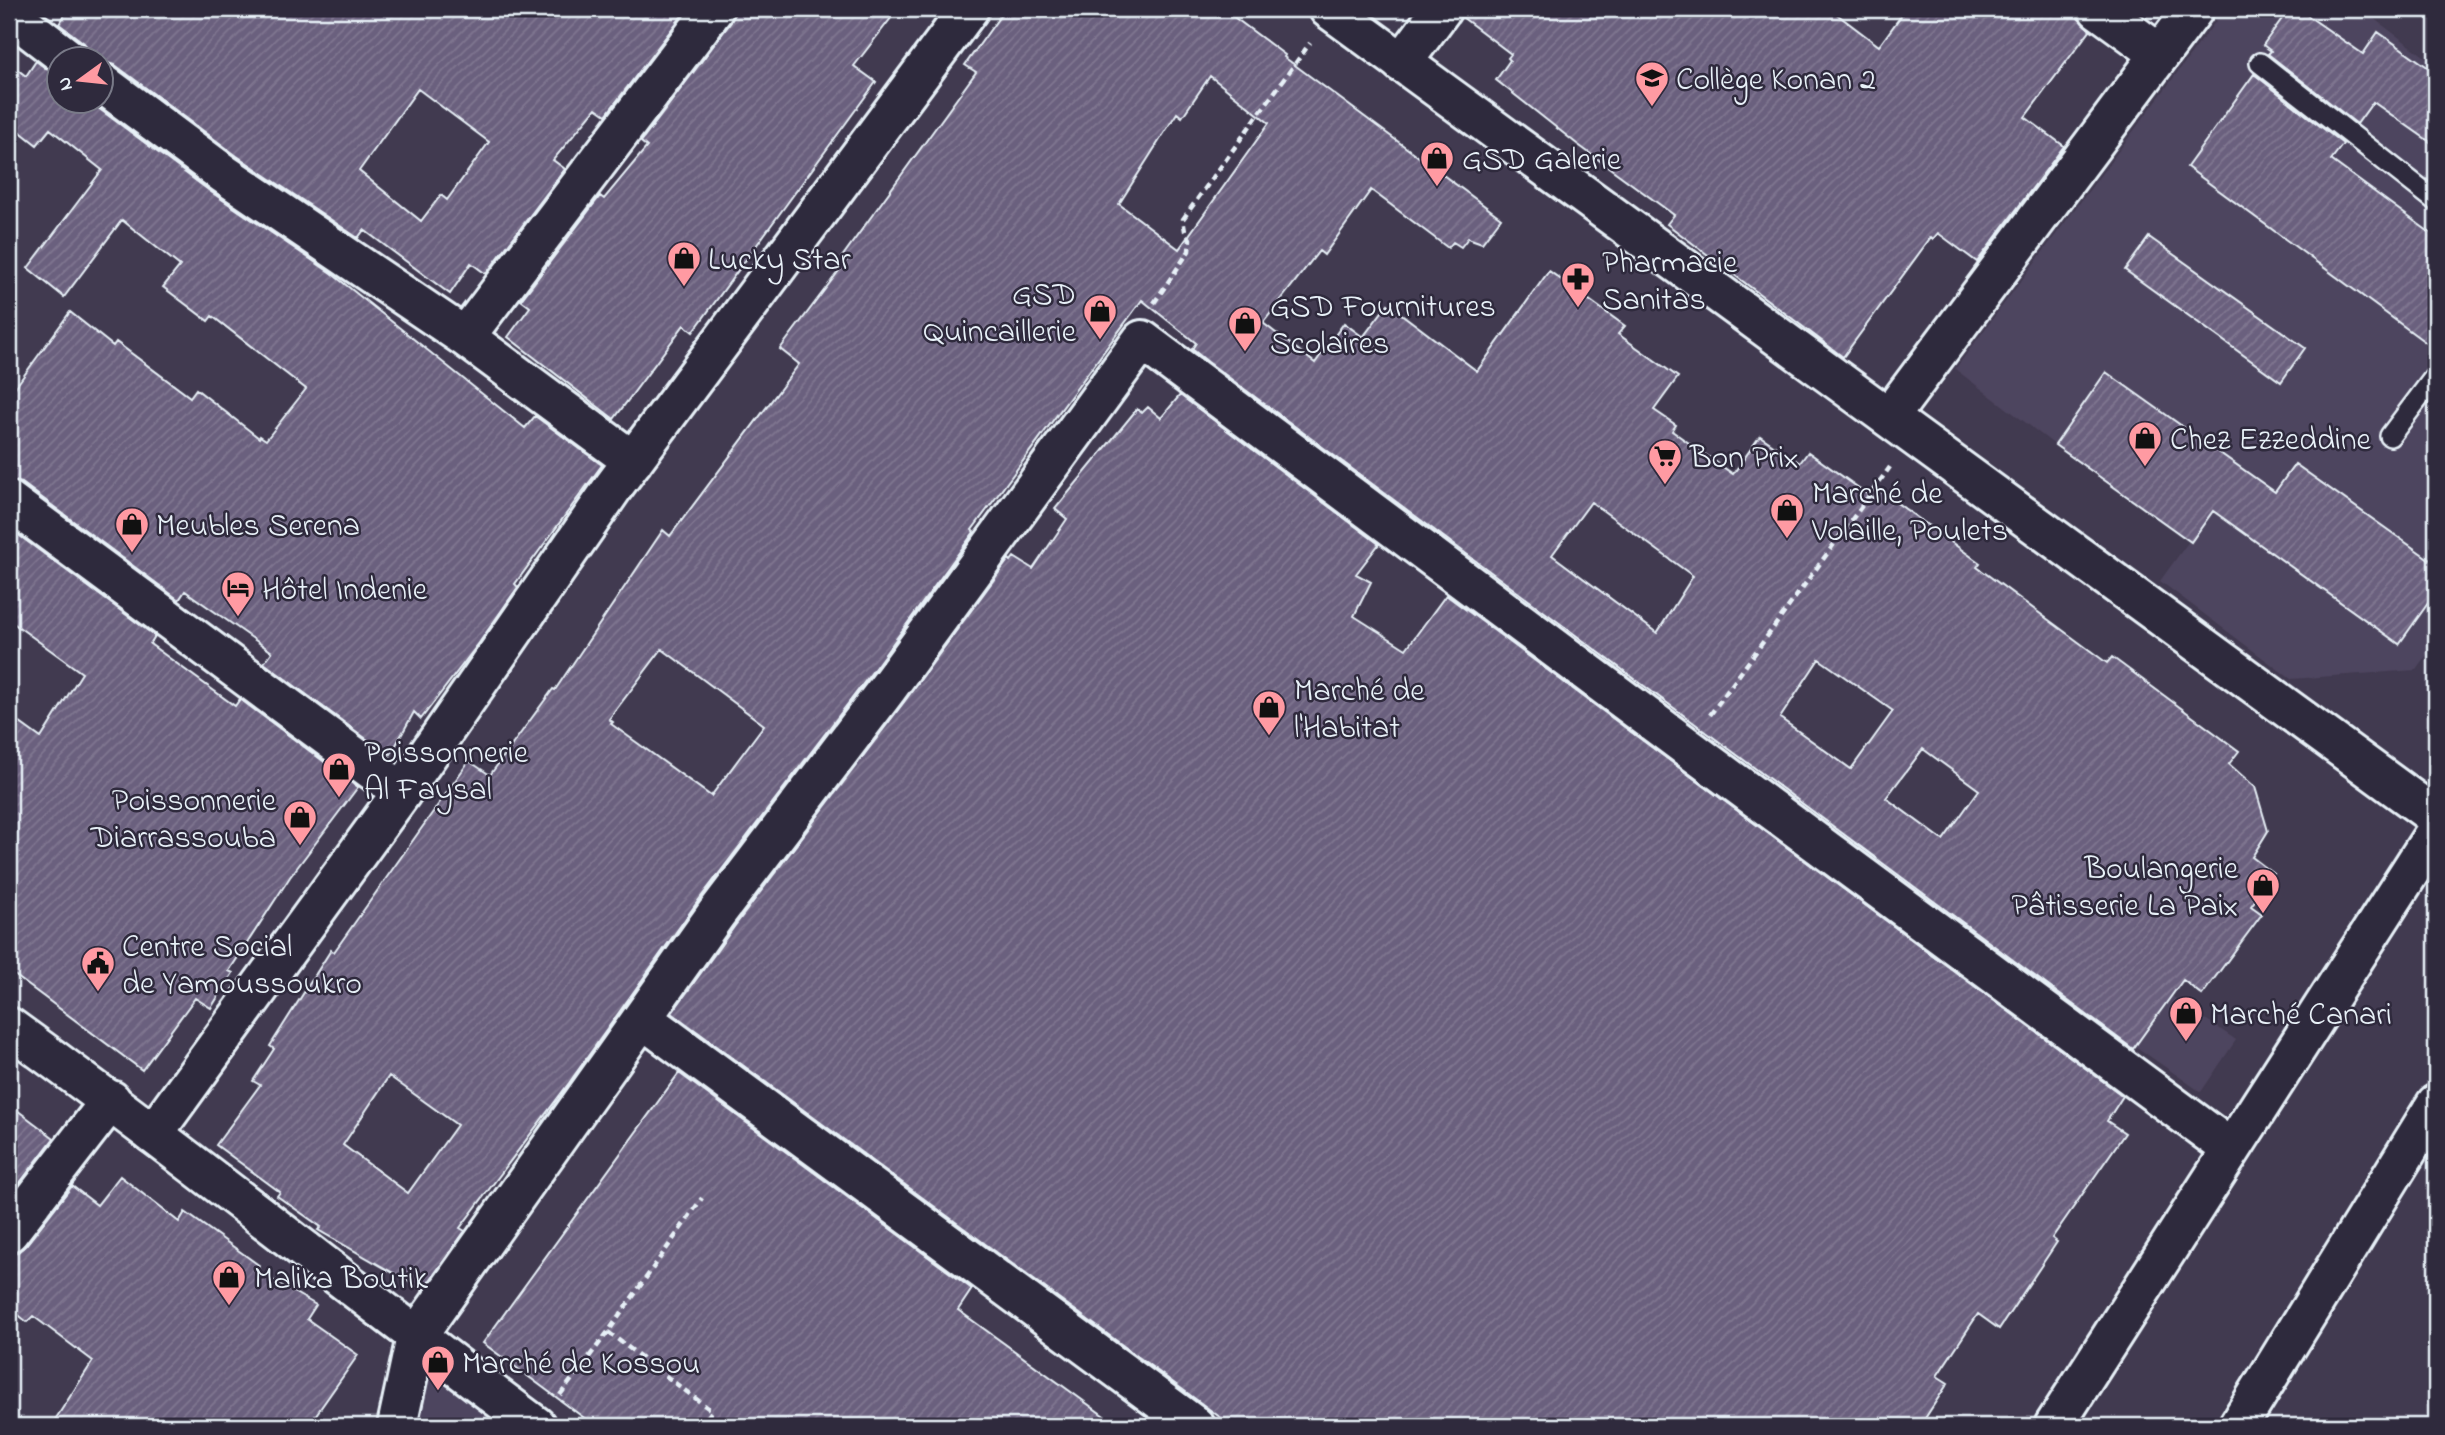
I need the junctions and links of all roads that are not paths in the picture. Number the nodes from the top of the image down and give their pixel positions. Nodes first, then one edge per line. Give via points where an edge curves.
1 (714, 9) edge
2 (969, 9) edge
3 (1443, 9) edge
4 (2098, 9) edge
5 (2194, 9) edge
6 (1331, 10) edge
7 (9, 13) edge
8 (52, 46) edge
9 (2160, 54) junction
10 (1402, 63) junction
11 (2260, 63) dead end
12 (116, 93) edge
13 (2436, 201) edge
14 (465, 337) junction
15 (2436, 375) edge
16 (1901, 425) junction
17 (2390, 436) dead end
18 (633, 461) junction
19 (9, 501) edge
20 (402, 792) junction
21 (2436, 817) edge
22 (2436, 831) edge
23 (643, 1018) junction
24 (9, 1027) edge
25 (111, 1100) junction
26 (2436, 1104) edge
27 (153, 1134) junction
28 (2231, 1149) junction
29 (9, 1232) edge
30 (416, 1337) junction
31 (397, 1426) edge
32 (536, 1426) edge
33 (1195, 1426) edge
34 (2054, 1426) edge
35 (2238, 1426) edge

1 - 14 main road
2 - 18 main road
3 - 10 main road
4 - 9 main road
5 - 9 main road
6 - 10 main road
7 - 8 main road
9 - 16 main road
10 - 16 main road
11 - 13 lane
12 - 14 main road via 224,174
14 - 18 main road
15 - 17 lane
16 - 21 main road
18 - 20 main road
19 - 20 main road
20 - 27 main road
22 - 28 main road
23 - 28 main road via 1142,340
23 - 30 main road
23 - 33 main road
24 - 25 main road
25 - 27 main road
25 - 29 main road
26 - 35 main road
27 - 30 main road
28 - 34 main road
30 - 31 main road
30 - 32 main road

